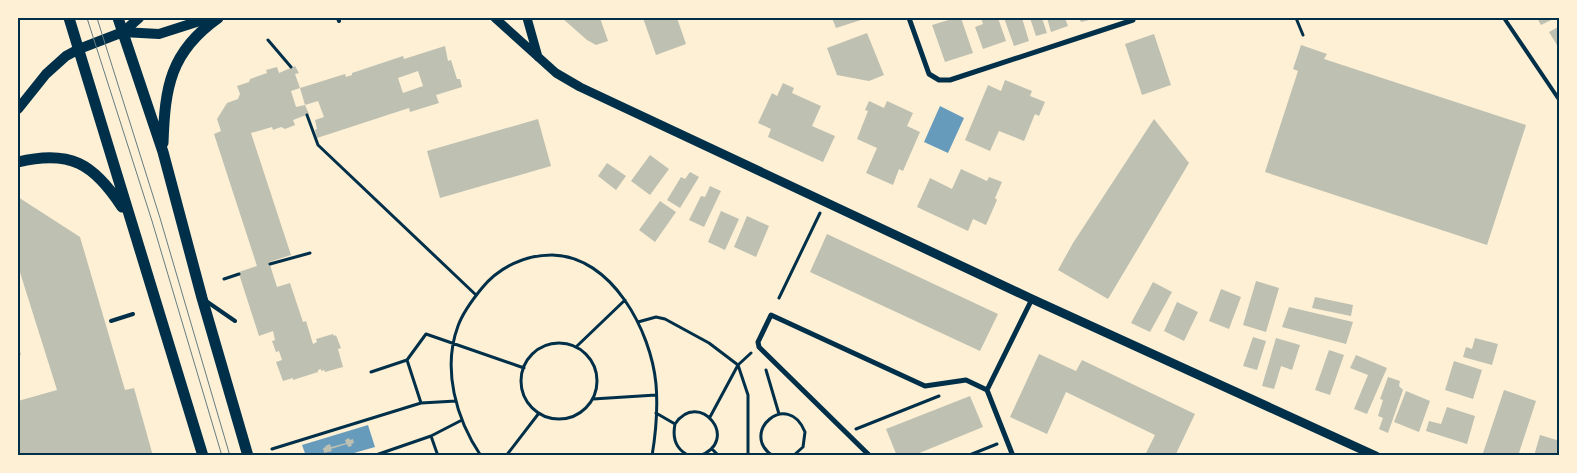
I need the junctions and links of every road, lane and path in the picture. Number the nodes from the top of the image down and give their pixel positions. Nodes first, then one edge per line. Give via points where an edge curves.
1 (69, 18) edge
2 (118, 18) edge
3 (139, 18) edge
4 (209, 18) edge
5 (218, 18) edge
6 (495, 18) edge
7 (527, 18) edge
8 (909, 18) edge
9 (1296, 18) edge
10 (1504, 18) edge
11 (1133, 20) dead end
12 (123, 32) junction
13 (1303, 35) dead end
14 (268, 40) dead end
15 (79, 49) junction
16 (538, 57) junction
17 (291, 67) dead end
18 (1560, 101) edge
19 (18, 109) edge
20 (307, 115) dead end
21 (163, 152) junction
22 (18, 162) edge
23 (826, 201) junction
24 (130, 220) junction
25 (310, 253) dead end
26 (270, 264) dead end
27 (239, 274) dead end
28 (224, 279) dead end
29 (476, 295) junction
30 (202, 298) junction
31 (779, 298) dead end
32 (1032, 299) junction
33 (625, 300) junction
34 (133, 314) dead end
35 (111, 321) dead end
36 (235, 321) dead end
37 (638, 322) junction
38 (453, 344) junction
39 (576, 347) junction
40 (759, 347) junction
41 (407, 360) junction
42 (738, 365) junction
43 (524, 368) junction
44 (370, 372) dead end
45 (987, 390) junction
46 (946, 394) dead end
47 (656, 396) junction
48 (593, 399) junction
49 (456, 401) junction
50 (421, 403) junction
51 (539, 413) junction
52 (656, 413) junction
53 (779, 414) junction
54 (710, 417) junction
55 (462, 420) junction
56 (675, 424) junction
57 (847, 433) junction
58 (431, 436) junction
59 (1007, 440) junction
60 (272, 449) dead end
61 (712, 449) junction
62 (800, 453) edge
63 (203, 456) edge
64 (248, 456) edge
65 (373, 456) edge
66 (438, 456) edge
67 (481, 456) edge
68 (506, 456) edge
69 (652, 456) edge
70 (690, 456) edge
71 (700, 456) edge
72 (719, 456) edge
73 (748, 456) edge
74 (772, 456) edge
75 (793, 456) edge
76 (870, 456) edge
77 (968, 456) edge
78 (1013, 456) edge
79 (1376, 456) edge

1 - 15 main road
2 - 12 main road
3 - 12 main road
4 - 12 main road via 159,34
5 - 21 main road via 194,38 172,71
6 - 16 street
7 - 16 street
8 - 11 street via 929,74 939,80 950,80
9 - 13 path
10 - 18 lane
12 - 15 main road
12 - 21 main road
14 - 17 path
15 - 19 main road via 54,67
15 - 24 main road
16 - 23 street via 556,73 580,87
20 - 29 path via 318,145
21 - 30 main road
22 - 24 main road via 45,157 78,162 104,182
23 - 31 path
23 - 32 street
24 - 63 main road
25 - 26 path
27 - 28 path
29 - 33 path via 490,278 512,263 552,255 580,261 598,271
29 - 38 path via 458,326
30 - 36 lane
30 - 64 main road
32 - 45 street
32 - 79 street
33 - 37 path
33 - 39 path
34 - 35 lane
37 - 42 path via 665,318 709,343
37 - 47 path via 651,360
38 - 41 path via 426,334
38 - 43 path
38 - 49 path via 451,371
39 - 43 path via 552,344 540,348
39 - 48 path via 586,354 597,376
40 - 42 path
40 - 45 street via 758,342 771,315 925,386 966,380
40 - 53 path
40 - 57 street
41 - 44 path
41 - 50 path
42 - 54 path
42 - 73 path via 748,395
43 - 51 path via 523,393
45 - 59 street
46 - 57 path
47 - 48 path
47 - 52 path
48 - 51 path via 575,416 551,418
49 - 50 path
49 - 55 path
50 - 60 path
51 - 68 path
52 - 56 path
52 - 69 path
53 - 62 path via 792,415 802,425 805,440
53 - 74 path via 766,421 761,434 761,442
54 - 56 path via 702,412 691,412
54 - 61 path via 716,427 717,438
55 - 58 path
55 - 67 path
56 - 70 path via 677,446
57 - 76 street
58 - 65 path
58 - 66 path
59 - 77 path
59 - 78 street
61 - 71 path
61 - 72 path
62 - 75 path

